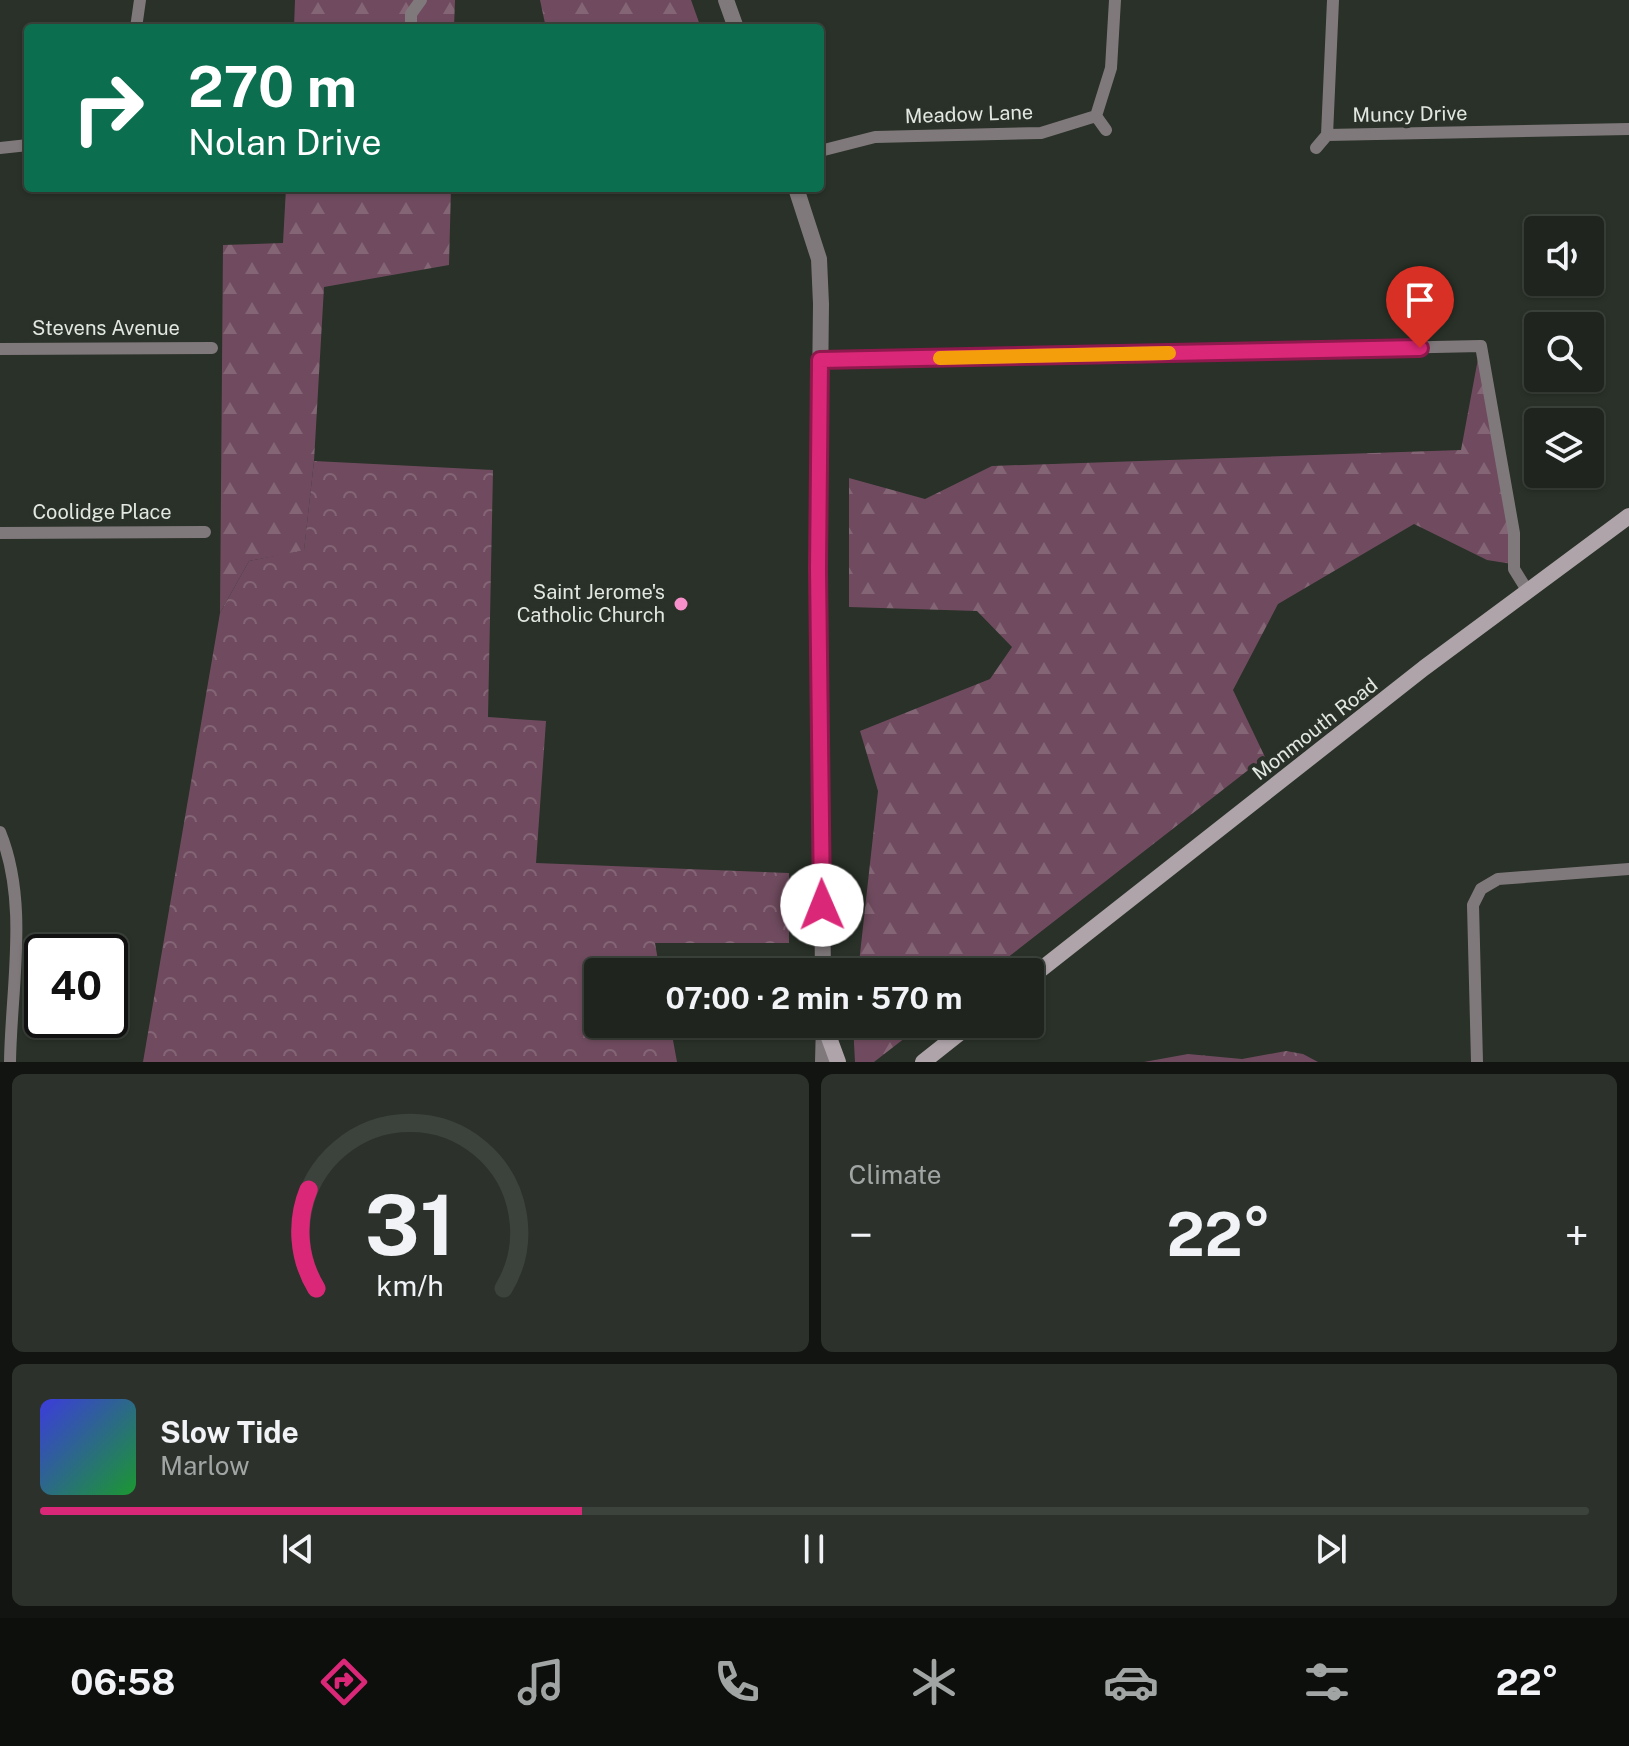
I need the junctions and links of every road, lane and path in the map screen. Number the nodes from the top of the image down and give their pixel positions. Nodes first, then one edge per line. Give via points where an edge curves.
1 (140, 0) edge
2 (421, 0) edge
3 (726, 0) edge
4 (1115, 0) edge
5 (1333, 0) edge
6 (137, 24) edge
7 (411, 24) edge
8 (735, 24) edge
9 (1096, 116) junction
10 (1629, 129) edge
11 (1106, 130) dead end
12 (1327, 135) junction
13 (24, 145) edge
14 (0, 148) edge
15 (1316, 148) dead end
16 (824, 150) edge
17 (797, 192) edge
18 (212, 348) dead end
19 (0, 349) edge
20 (820, 360) junction
21 (1628, 519) edge
22 (205, 532) dead end
23 (0, 533) edge
24 (1527, 590) junction
25 (0, 832) edge
26 (1629, 869) edge
27 (823, 958) edge
28 (1044, 967) edge
29 (824, 1038) edge
30 (829, 1038) edge
31 (953, 1038) edge
32 (10, 1062) edge
33 (823, 1062) edge
34 (838, 1062) edge
35 (923, 1062) edge
36 (1477, 1062) edge

1 - 6 street
2 - 7 street
3 - 8 street
4 - 9 street via 1111,68
5 - 12 street, Muncy Drive
9 - 11 street
9 - 16 street, Meadow Lane via 1041,133 875,137
10 - 12 street, Muncy Drive
12 - 15 street
13 - 14 street
17 - 20 street via 819,259
18 - 19 street, Stevens Avenue
20 - 24 street via 1481,346 1514,533 1514,569
20 - 27 street
21 - 24 main road, Monmouth Road
22 - 23 street, Coolidge Place
24 - 28 main road, Monmouth Road
25 - 32 street via 17,899
26 - 36 street via 1498,879 1481,889 1473,905
29 - 33 street
30 - 34 main road
31 - 35 main road

